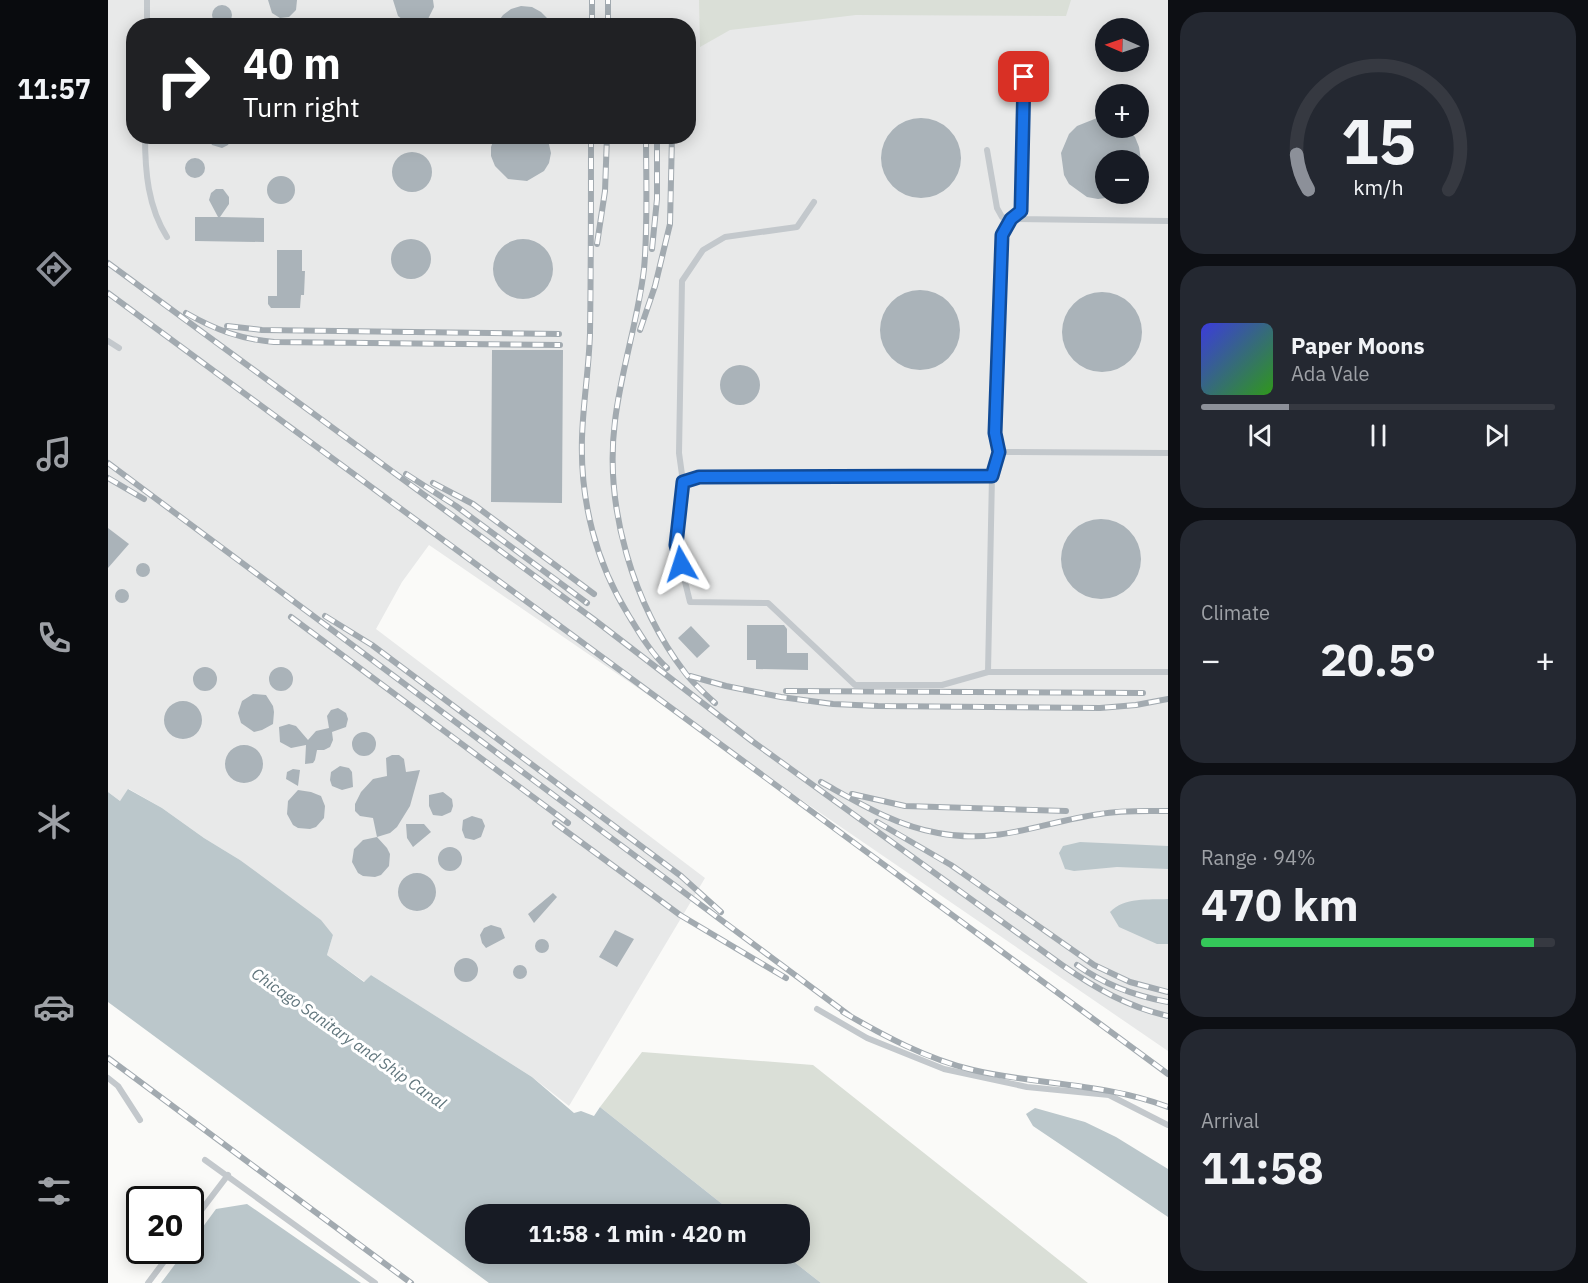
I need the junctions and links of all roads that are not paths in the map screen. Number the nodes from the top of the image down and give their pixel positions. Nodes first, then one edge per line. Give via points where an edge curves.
1 (147, 0) edge
2 (147, 18) edge
3 (1024, 54) dead end
4 (146, 144) edge
5 (987, 150) dead end
6 (814, 202) dead end
7 (1011, 219) junction
8 (1168, 221) edge
9 (167, 237) dead end
10 (108, 341) edge
11 (119, 348) dead end
12 (999, 452) junction
13 (1168, 453) edge
14 (992, 476) junction
15 (683, 482) junction
16 (987, 672) junction
17 (1168, 672) edge
18 (817, 1009) dead end
19 (108, 1078) edge
20 (140, 1120) dead end
21 (1168, 1125) edge
22 (205, 1160) dead end
23 (228, 1175) junction
24 (204, 1207) edge
25 (162, 1264) edge
26 (148, 1283) edge
27 (375, 1283) edge

1 - 2 lane
3 - 7 lane via 1021,211
4 - 9 lane via 152,205
5 - 7 lane via 997,208 1002,217
6 - 15 lane via 797,227 725,237 703,250 682,281 679,453
7 - 8 lane
7 - 12 lane via 1002,235 995,433
10 - 11 lane
12 - 13 lane
12 - 14 lane
14 - 15 lane via 699,477
14 - 16 lane
15 - 16 lane via 676,545 690,602 768,603 855,685 942,685
16 - 17 lane
18 - 21 lane via 867,1038 944,1070 1027,1087 1109,1095
19 - 20 lane via 118,1086
22 - 23 lane
23 - 24 lane
23 - 27 lane
25 - 26 lane

